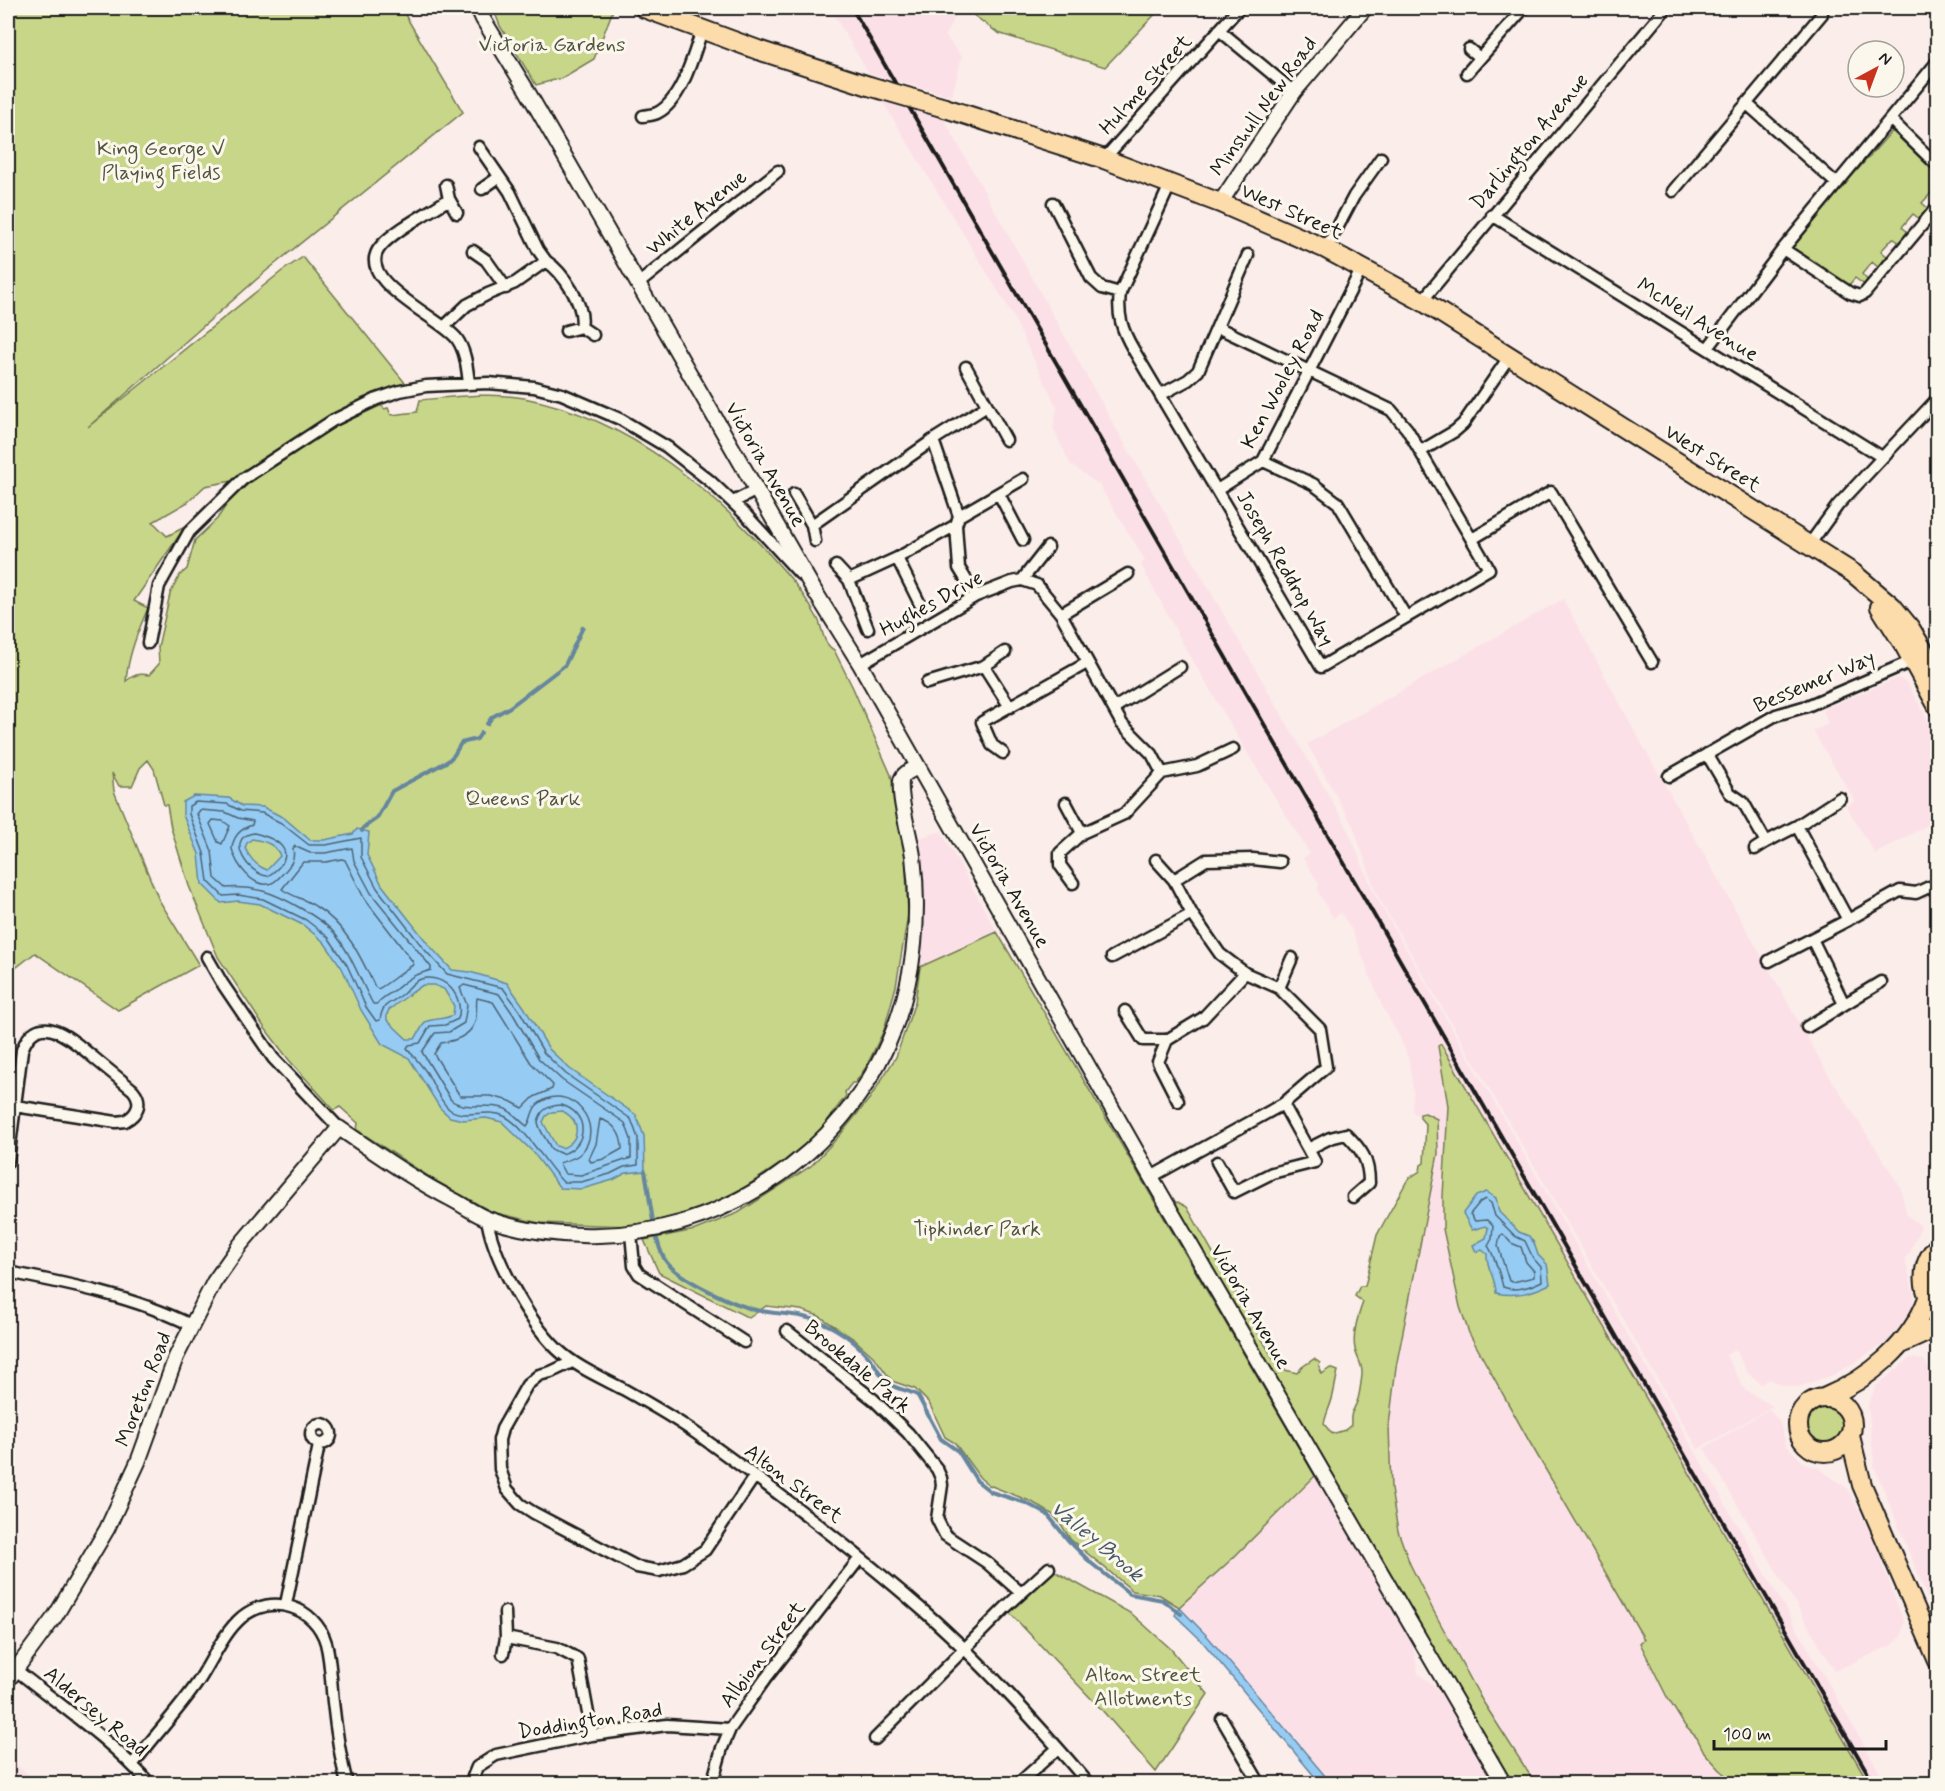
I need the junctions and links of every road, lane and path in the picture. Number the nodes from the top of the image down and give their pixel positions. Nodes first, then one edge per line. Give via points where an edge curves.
1 (478, 8) edge
2 (644, 8) edge
3 (1239, 8) edge
4 (1365, 8) edge
5 (1524, 8) edge
6 (1666, 8) edge
7 (1822, 14) dead end
8 (702, 30) junction
9 (1220, 30) junction
10 (1469, 49) dead end
11 (1480, 58) junction
12 (1938, 61) edge
13 (1467, 73) dead end
14 (1294, 92) junction
15 (1746, 103) junction
16 (643, 116) dead end
17 (1890, 119) junction
18 (479, 147) dead end
19 (1381, 158) dead end
20 (1104, 159) junction
21 (1938, 166) edge
22 (778, 171) dead end
23 (499, 177) junction
24 (1837, 184) junction
25 (446, 185) dead end
26 (1170, 185) junction
27 (482, 189) dead end
28 (1673, 191) dead end
29 (449, 199) junction
30 (1053, 203) dead end
31 (1220, 203) junction
32 (1938, 207) edge
33 (457, 213) dead end
34 (1492, 215) junction
35 (1326, 249) junction
36 (1783, 249) junction
37 (473, 251) dead end
38 (1248, 255) dead end
39 (546, 261) junction
40 (1362, 268) junction
41 (638, 284) junction
42 (506, 288) junction
43 (1120, 293) junction
44 (1422, 301) junction
45 (445, 326) junction
46 (581, 327) junction
47 (1217, 327) junction
48 (566, 331) dead end
49 (593, 334) dead end
50 (1708, 348) junction
51 (1509, 357) junction
52 (966, 367) dead end
53 (1308, 372) junction
54 (469, 383) junction
55 (1160, 395) junction
56 (1938, 398) edge
57 (987, 406) junction
58 (933, 440) junction
59 (1006, 440) dead end
60 (1421, 451) junction
61 (1882, 457) junction
62 (1263, 461) junction
63 (1023, 479) dead end
64 (757, 490) junction
65 (1217, 490) junction
66 (794, 494) dead end
67 (999, 494) junction
68 (734, 502) junction
69 (958, 520) junction
70 (812, 525) junction
71 (1472, 539) junction
72 (1023, 540) dead end
73 (815, 541) dead end
74 (1809, 545) junction
75 (1048, 547) dead end
76 (897, 558) junction
77 (836, 566) dead end
78 (1128, 574) dead end
79 (849, 580) junction
80 (1022, 580) junction
81 (814, 590) junction
82 (976, 596) junction
83 (920, 604) dead end
84 (1061, 614) junction
85 (1406, 617) junction
86 (868, 629) dead end
87 (148, 643) dead end
88 (1005, 652) dead end
89 (1924, 654) edge
90 (1652, 662) dead end
91 (1087, 663) junction
92 (860, 664) junction
93 (984, 666) junction
94 (1180, 667) dead end
95 (1934, 676) edge
96 (927, 683) dead end
97 (1011, 707) junction
98 (1114, 708) junction
99 (1938, 708) edge
100 (1233, 749) dead end
101 (1004, 753) dead end
102 (1707, 754) junction
103 (918, 767) junction
104 (1162, 773) junction
105 (1669, 776) dead end
106 (1840, 798) dead end
107 (1066, 803) dead end
108 (1797, 826) junction
109 (1082, 833) junction
110 (1766, 842) junction
111 (1755, 849) dead end
112 (1156, 860) dead end
113 (1280, 862) dead end
114 (1174, 880) junction
115 (1073, 883) dead end
116 (1929, 887) dead end
117 (1192, 914) junction
118 (1848, 920) junction
119 (1812, 939) junction
120 (207, 957) dead end
121 (1113, 957) dead end
122 (1292, 958) dead end
123 (1769, 961) dead end
124 (1245, 973) junction
125 (1881, 982) dead end
126 (1279, 988) junction
127 (1844, 1004) junction
128 (1125, 1011) dead end
129 (1807, 1027) dead end
130 (1167, 1040) junction
131 (1178, 1101) dead end
132 (1283, 1104) junction
133 (15, 1106) junction
134 (339, 1128) junction
135 (1308, 1149) junction
136 (8, 1161) edge
137 (1217, 1162) dead end
138 (1151, 1177) junction
139 (1353, 1197) dead end
140 (487, 1218) junction
141 (631, 1233) junction
142 (1938, 1246) edge
143 (8, 1272) edge
144 (1933, 1305) edge
145 (191, 1325) junction
146 (1938, 1327) edge
147 (787, 1331) dead end
148 (744, 1342) dead end
149 (1901, 1344) junction
150 (572, 1362) junction
151 (1864, 1378) junction
152 (1824, 1398) junction
153 (1851, 1417) junction
154 (1850, 1436) junction
155 (319, 1445) dead end
156 (1827, 1453) junction
157 (754, 1476) junction
158 (1862, 1485) junction
159 (860, 1558) junction
160 (1049, 1568) dead end
161 (1021, 1593) junction
162 (286, 1604) junction
163 (505, 1612) dead end
164 (506, 1638) junction
165 (965, 1649) junction
166 (503, 1654) dead end
167 (1938, 1661) edge
168 (12, 1675) edge
169 (1222, 1719) dead end
170 (730, 1729) junction
171 (592, 1735) junction
172 (875, 1739) dead end
173 (1058, 1748) junction
174 (133, 1764) junction
175 (150, 1784) edge
176 (347, 1784) edge
177 (470, 1784) edge
178 (712, 1784) edge
179 (1018, 1784) edge
180 (1089, 1784) edge
181 (1260, 1784) edge
182 (1504, 1784) edge

1 - 41 street, Victoria Avenue
2 - 8 main road, West Street
3 - 9 street, Hulme Street
4 - 14 street, Minshull New Road
5 - 11 street
6 - 34 street, Darlington Avenue
7 - 15 street
8 - 16 street via 676,94 660,111
8 - 20 main road, West Street, bridge
9 - 14 street
9 - 20 street, Hulme Street
10 - 11 street
11 - 13 street
12 - 17 street
14 - 31 street, Minshull New Road
15 - 24 street
15 - 28 street
17 - 21 street
17 - 24 street
18 - 23 street
19 - 35 street via 1354,196
20 - 26 main road, West Street
22 - 41 street, White Avenue
23 - 27 street
23 - 39 street
24 - 36 street
25 - 29 street
26 - 31 main road, West Street
26 - 43 street
29 - 33 street
29 - 45 street via 388,239 375,258 376,269 400,297
30 - 43 street via 1091,278 1102,288
31 - 35 main road, West Street
32 - 36 street via 1860,296
34 - 44 street, Darlington Avenue
34 - 50 street, McNeil Avenue
35 - 40 main road, West Street
36 - 50 street
37 - 42 street via 486,260
38 - 47 street
39 - 42 street
39 - 46 street via 573,293 583,320
40 - 44 main road, West Street
40 - 53 street, Ken Wooley Road
41 - 64 street, Victoria Avenue
42 - 45 street via 467,305
43 - 55 street, Joseph Reddrop Way via 1121,325
44 - 51 main road, West Street
45 - 54 street via 462,348
46 - 48 street
46 - 49 street
47 - 53 street
47 - 55 street via 1194,375
50 - 61 street, McNeil Avenue
51 - 60 street via 1463,424
51 - 74 main road, West Street
52 - 57 street
53 - 60 street via 1391,410
53 - 62 street, Ken Wooley Road
54 - 68 street via 534,387 620,418 667,447
54 - 87 street via 426,386 368,402 243,479 189,532 159,586
55 - 65 street, Joseph Reddrop Way
56 - 61 street
57 - 58 street
57 - 59 street
58 - 69 street
58 - 70 street
60 - 71 street
61 - 74 street via 1838,505
62 - 65 street, Ken Wooley Road
62 - 85 street via 1313,484 1338,503
63 - 67 street
64 - 68 street
64 - 81 street, Victoria Avenue
65 - 85 street, Joseph Reddrop Way via 1321,667
66 - 70 street
67 - 69 street
67 - 72 street
68 - 81 street
69 - 76 street
69 - 82 street via 959,568
70 - 73 street
71 - 85 street via 1490,569
71 - 90 street via 1551,492
74 - 89 main road, West Street via 1853,573 1892,606
75 - 80 street
76 - 79 street
76 - 83 street
77 - 79 street
78 - 84 street
79 - 86 street
80 - 82 street, Hughes Drive
80 - 84 street via 1037,585
81 - 92 street, Victoria Avenue
82 - 92 street, Hughes Drive
84 - 91 street
88 - 93 street
89 - 95 main road, West Street
89 - 102 street, Bessemer Way via 1807,706 1776,715
91 - 97 street
91 - 98 street
92 - 103 street, Victoria Avenue
93 - 96 street
93 - 97 street
94 - 98 street
95 - 99 main road, West Street
97 - 101 street via 982,722 993,746
98 - 104 street via 1122,723 1152,754
100 - 104 street via 1197,766
102 - 105 street, Bessemer Way
102 - 110 street via 1730,794 1743,802
103 - 138 street, Victoria Avenue
103 - 141 street via 901,781 916,891 912,956 900,1013 873,1072 834,1126 792,1166 754,1192 728,1206 667,1227
104 - 109 street via 1124,814
106 - 108 street
107 - 109 street
108 - 110 street
108 - 118 street
109 - 115 street via 1059,853 1060,865
110 - 111 street
112 - 114 street
113 - 114 street via 1206,860
114 - 117 street
116 - 118 street via 1916,893 1900,891
117 - 121 street
117 - 124 street via 1220,954
118 - 119 street
119 - 123 street
119 - 127 street
120 - 134 street via 273,1058
122 - 126 street
124 - 126 street
124 - 130 street via 1203,1018
125 - 127 street
126 - 132 street via 1320,1029 1326,1067
127 - 129 street
128 - 130 street via 1143,1040
130 - 131 street via 1158,1062
132 - 135 street
132 - 138 street
133 - 133 street via 24,1043 34,1032 45,1029 68,1037 133,1090 139,1100 137,1109 125,1121 116,1122
133 - 136 street
134 - 140 street via 420,1183
134 - 145 street, Moreton Road via 230,1259
135 - 137 street via 1316,1162 1272,1173 1234,1192
135 - 139 street via 1346,1134 1360,1148 1369,1168 1369,1183
138 - 182 street, Victoria Avenue
140 - 141 street via 537,1231
140 - 150 street, Alton Street via 497,1254 523,1302 549,1341
141 - 148 street via 634,1266 639,1274
142 - 144 main road via 1924,1272 1925,1290
143 - 145 street via 62,1282 142,1305
144 - 149 main road
145 - 168 street, Moreton Road via 138,1462 107,1529 58,1613
146 - 149 main road
147 - 161 street, Brookdale Park via 874,1400 908,1433 941,1478 937,1519 945,1536 986,1562
149 - 151 main road
150 - 157 street, Alton Street via 669,1415
150 - 157 street via 539,1375 527,1385 499,1440 500,1468 507,1489 534,1513 637,1567 659,1571 683,1564 705,1550
151 - 152 main road
151 - 153 main road via 1855,1395
152 - 153 main road via 1836,1400
152 - 156 main road via 1806,1405 1797,1426 1807,1446
153 - 154 main road
154 - 156 main road via 1839,1449
154 - 158 main road
155 - 162 street
156 - 158 main road via 1850,1469
157 - 159 street, Alton Street
158 - 167 main road
159 - 165 street, Alton Street
159 - 170 street, Albion Street
160 - 161 street
161 - 165 street
162 - 174 street via 261,1607 239,1620 162,1731
162 - 176 street via 309,1616 326,1643
163 - 164 street
164 - 166 street
164 - 171 street via 557,1648 578,1659
165 - 172 street
165 - 173 street, Alton Street
168 - 174 street, Aldersey Road
169 - 181 street
170 - 171 street, Doddington Road via 667,1725
170 - 178 street, Albion Street
171 - 177 street, Doddington Road via 496,1755 477,1767
173 - 179 street
173 - 180 street, Alton Street
174 - 175 street, Aldersey Road

